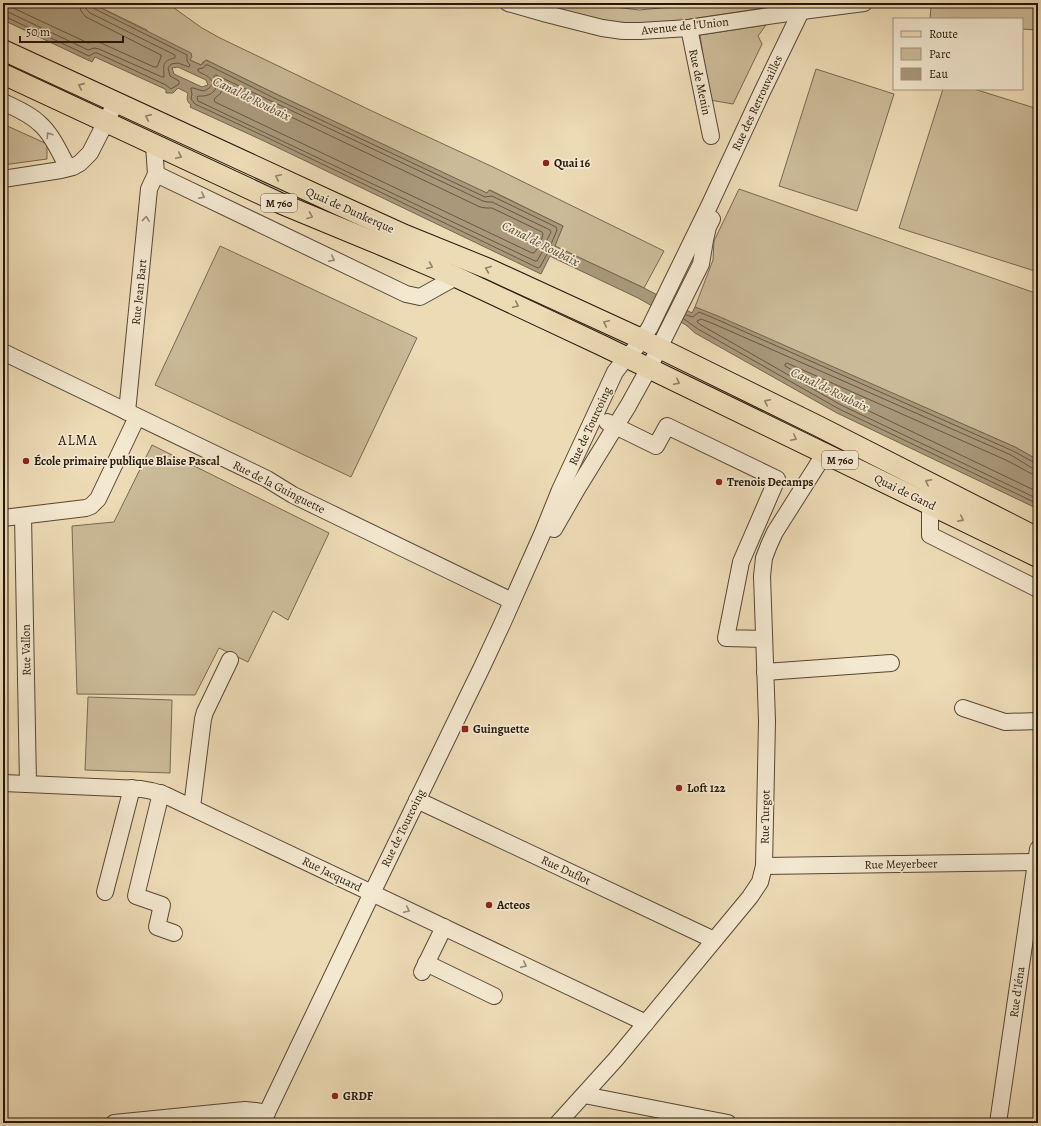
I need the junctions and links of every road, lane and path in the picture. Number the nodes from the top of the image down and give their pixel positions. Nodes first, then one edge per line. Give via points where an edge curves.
1 (508, 3) edge
2 (864, 3) edge
3 (803, 7) edge
4 (689, 28) junction
5 (3, 50) edge
6 (3, 74) edge
7 (3, 102) edge
8 (116, 102) junction
9 (106, 122) junction
10 (711, 136) dead end
11 (154, 144) junction
12 (68, 168) junction
13 (156, 174) junction
14 (3, 179) edge
15 (681, 274) junction
16 (456, 277) junction
17 (651, 336) junction
18 (3, 352) edge
19 (632, 364) junction
20 (132, 415) junction
21 (606, 422) junction
22 (825, 453) junction
23 (930, 504) junction
24 (23, 516) junction
25 (3, 518) edge
26 (1038, 538) edge
27 (1038, 557) edge
28 (1038, 589) edge
29 (512, 601) junction
30 (503, 622) junction
31 (764, 639) junction
32 (230, 660) dead end
33 (891, 663) dead end
34 (765, 672) junction
35 (963, 708) dead end
36 (1038, 721) edge
37 (3, 783) edge
38 (28, 784) junction
39 (132, 788) junction
40 (161, 793) junction
41 (417, 800) junction
42 (192, 807) junction
43 (1037, 858) edge
44 (764, 866) junction
45 (105, 892) dead end
46 (372, 893) junction
47 (174, 933) dead end
48 (441, 933) junction
49 (714, 940) junction
50 (494, 996) dead end
51 (646, 1023) junction
52 (584, 1095) junction
53 (265, 1118) edge
54 (114, 1123) edge
55 (558, 1123) edge
56 (728, 1123) edge
57 (998, 1123) edge

1 - 4 street, Avenue de l'Union via 581,23 623,31
2 - 3 street, Avenue de l'Union
3 - 4 street, Avenue de l'Union
3 - 15 street
3 - 15 street, Rue des Retrouvailles via 710,204 695,261
3 - 15 street via 708,227 701,264
4 - 10 street, Rue de Menin
8 -> 5 main road, Quai de Dunkerque / M 760
6 - 9 main road, Quai de Dunkerque / M 760
12 -> 7 street via 39,122
8 - 9 street
17 -> 8 main road, Quai de Dunkerque / M 760 via 405,235
9 - 11 main road, Quai de Dunkerque / M 760
9 - 12 street via 87,157
11 - 13 street
11 -> 16 main road, Quai de Dunkerque / M 760 via 282,204
12 - 14 street
13 -> 16 street via 406,294 420,297
20 -> 13 street, Rue Jean Bart via 143,248 149,189
15 - 17 street
15 - 17 street
16 -> 19 main road, Quai de Dunkerque / M 760
17 - 19 street, Rue de Tourcoing
17 - 19 street
26 -> 17 main road, Quai de Gand / M 760 via 820,427
18 - 20 street, Rue de la Guinguette
19 - 21 street, Rue de Tourcoing
19 - 21 street, Rue de Tourcoing
19 -> 22 main road, Quai de Gand / M 760
20 - 24 street, Rue Jean Bart via 94,504 86,508
20 - 29 street, Rue de la Guinguette
21 - 29 street, Rue de Tourcoing via 543,532
21 - 30 street via 562,513
21 - 31 street via 656,446 667,426 777,479 741,562 726,638
22 - 23 main road, Quai de Gand / M 760
22 - 31 street, Rue Turgot via 775,532 764,558
23 -> 27 main road, Quai de Gand / M 760
23 - 28 street via 930,535
24 - 25 street
24 - 38 street, Rue Vallon
29 - 30 street, Rue de Tourcoing
30 - 41 street, Rue de Tourcoing
31 - 34 street, Rue Turgot
32 - 42 street via 202,719
33 - 34 street
34 - 44 street, Rue Turgot via 767,734
35 - 36 street via 1005,722
37 - 38 street, Rue Jacquard
38 - 39 street, Rue Jacquard
39 - 40 street, Rue Jacquard
39 - 45 street
40 - 42 street, Rue Jacquard
40 - 47 street via 136,896 162,905 157,927
41 - 46 street, Rue de Tourcoing
41 - 49 street, Rue Duflot
42 - 46 street, Rue Jacquard
43 - 44 street, Rue Meyerbeer
43 - 57 street, Rue d'Iéna
44 - 49 street, Rue Turgot via 755,890
46 -> 48 street, Rue Jacquard
46 - 53 street, Rue de Tourcoing
48 - 50 street via 424,968
48 -> 51 street, Rue Jacquard
49 - 51 street, Rue Turgot
51 - 52 street, Rue Turgot
52 - 55 street, Rue Turgot
52 - 56 street
53 - 54 street via 255,1111 245,1110

